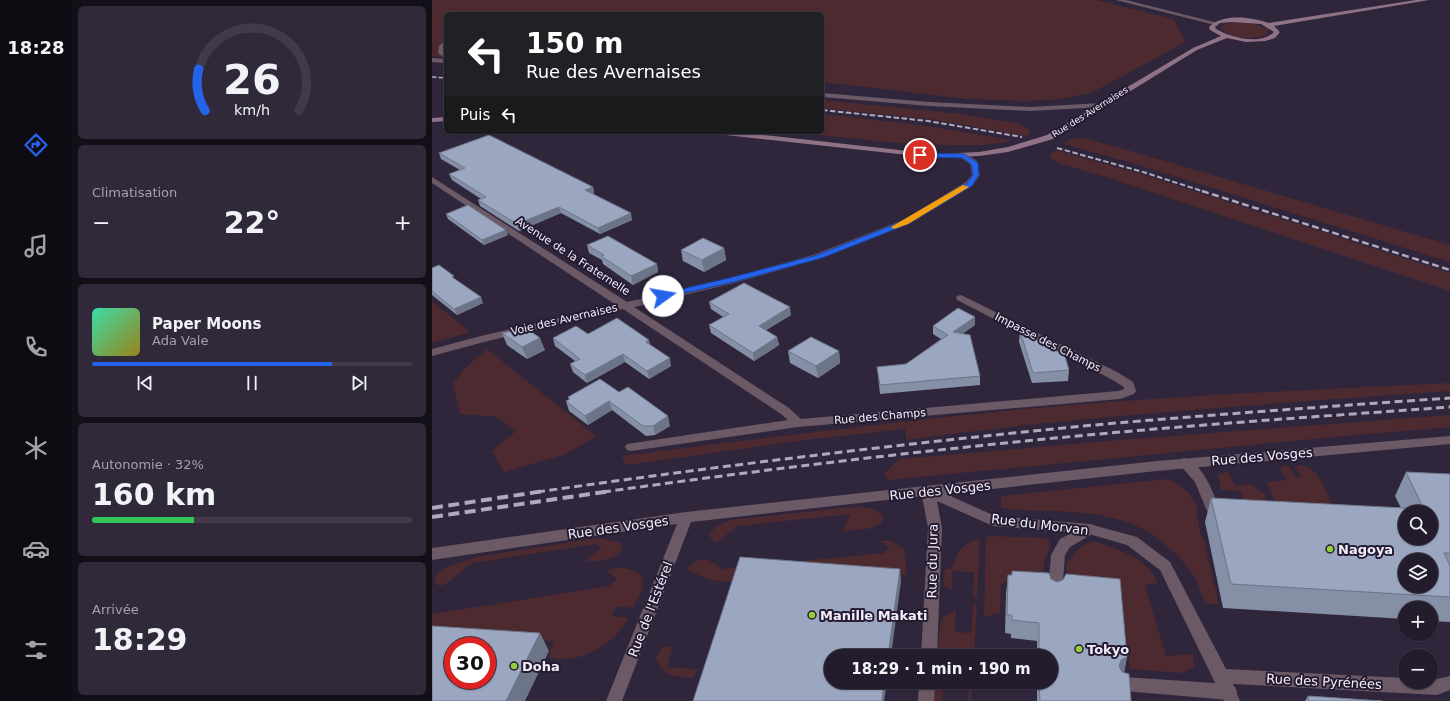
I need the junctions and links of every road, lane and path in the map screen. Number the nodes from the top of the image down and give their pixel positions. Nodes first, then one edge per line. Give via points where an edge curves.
1 (1119, 0) edge
2 (1131, 0) edge
3 (1426, 0) edge
4 (1223, 21) junction
5 (1215, 24) junction
6 (1268, 25) junction
7 (1226, 36) junction
8 (444, 44) edge
9 (444, 55) edge
10 (432, 60) edge
11 (444, 61) edge
12 (824, 95) edge
13 (1102, 105) junction
14 (444, 118) edge
15 (432, 120) edge
16 (733, 134) edge
17 (964, 156) junction
18 (432, 179) edge
19 (961, 298) dead end
20 (624, 305) junction
21 (432, 353) edge
22 (1130, 391) joint
23 (798, 423) junction
24 (1450, 440) edge
25 (631, 447) dead end
26 (1184, 463) junction
27 (928, 491) junction
28 (1212, 507) edge
29 (686, 517) junction
30 (1089, 529) junction
31 (432, 554) edge
32 (1055, 592) edge
33 (929, 649) edge
34 (1221, 676) junction
35 (1124, 684) edge
36 (1450, 684) edge
37 (927, 689) edge
38 (1230, 697) edge
39 (614, 701) edge
40 (926, 701) edge

1 - 5 street
2 - 4 street
3 - 6 main road
4 - 5 main road
4 - 6 main road via 1246,20
5 - 7 main road via 1212,26 1213,30
6 - 7 main road via 1277,32 1275,36 1248,40
7 - 13 main road, Rue des Avernaises via 1195,49
8 - 9 street via 441,53
10 - 11 street
12 - 13 street via 1030,109
13 - 17 main road, Rue des Avernaises via 1050,137 1030,145
14 - 15 main road
16 - 17 main road, Rue des Avernaises via 906,154
17 - 20 street via 974,163 976,175 970,184 906,222 819,256 731,281
18 - 20 street, Avenue de la Fraternelle
19 - 22 street, Impasse des Champs via 1113,374 1129,385
20 - 21 street, Voie des Avernaises
20 - 23 street, Avenue de la Fraternelle via 786,410
22 - 23 street, Rue des Champs via 1120,394
23 - 25 street, Rue des Champs
24 - 26 street, Rue des Vosges
26 - 27 street, Rue des Vosges
26 - 28 street via 1201,480
27 - 29 street, Rue des Vosges
27 - 30 street, Rue du Morvan via 993,521
27 - 33 street, Rue du Jura via 934,528
29 - 31 street, Rue des Vosges
29 - 39 street, Rue de l'Estérel
30 - 32 street via 1065,543 1058,555
30 - 34 street, Rue du Morvan via 1132,541 1165,566
34 - 36 street, Rue des Pyrénées via 1437,687
34 - 38 street, Rue du Morvan
35 - 38 street
37 - 40 street

